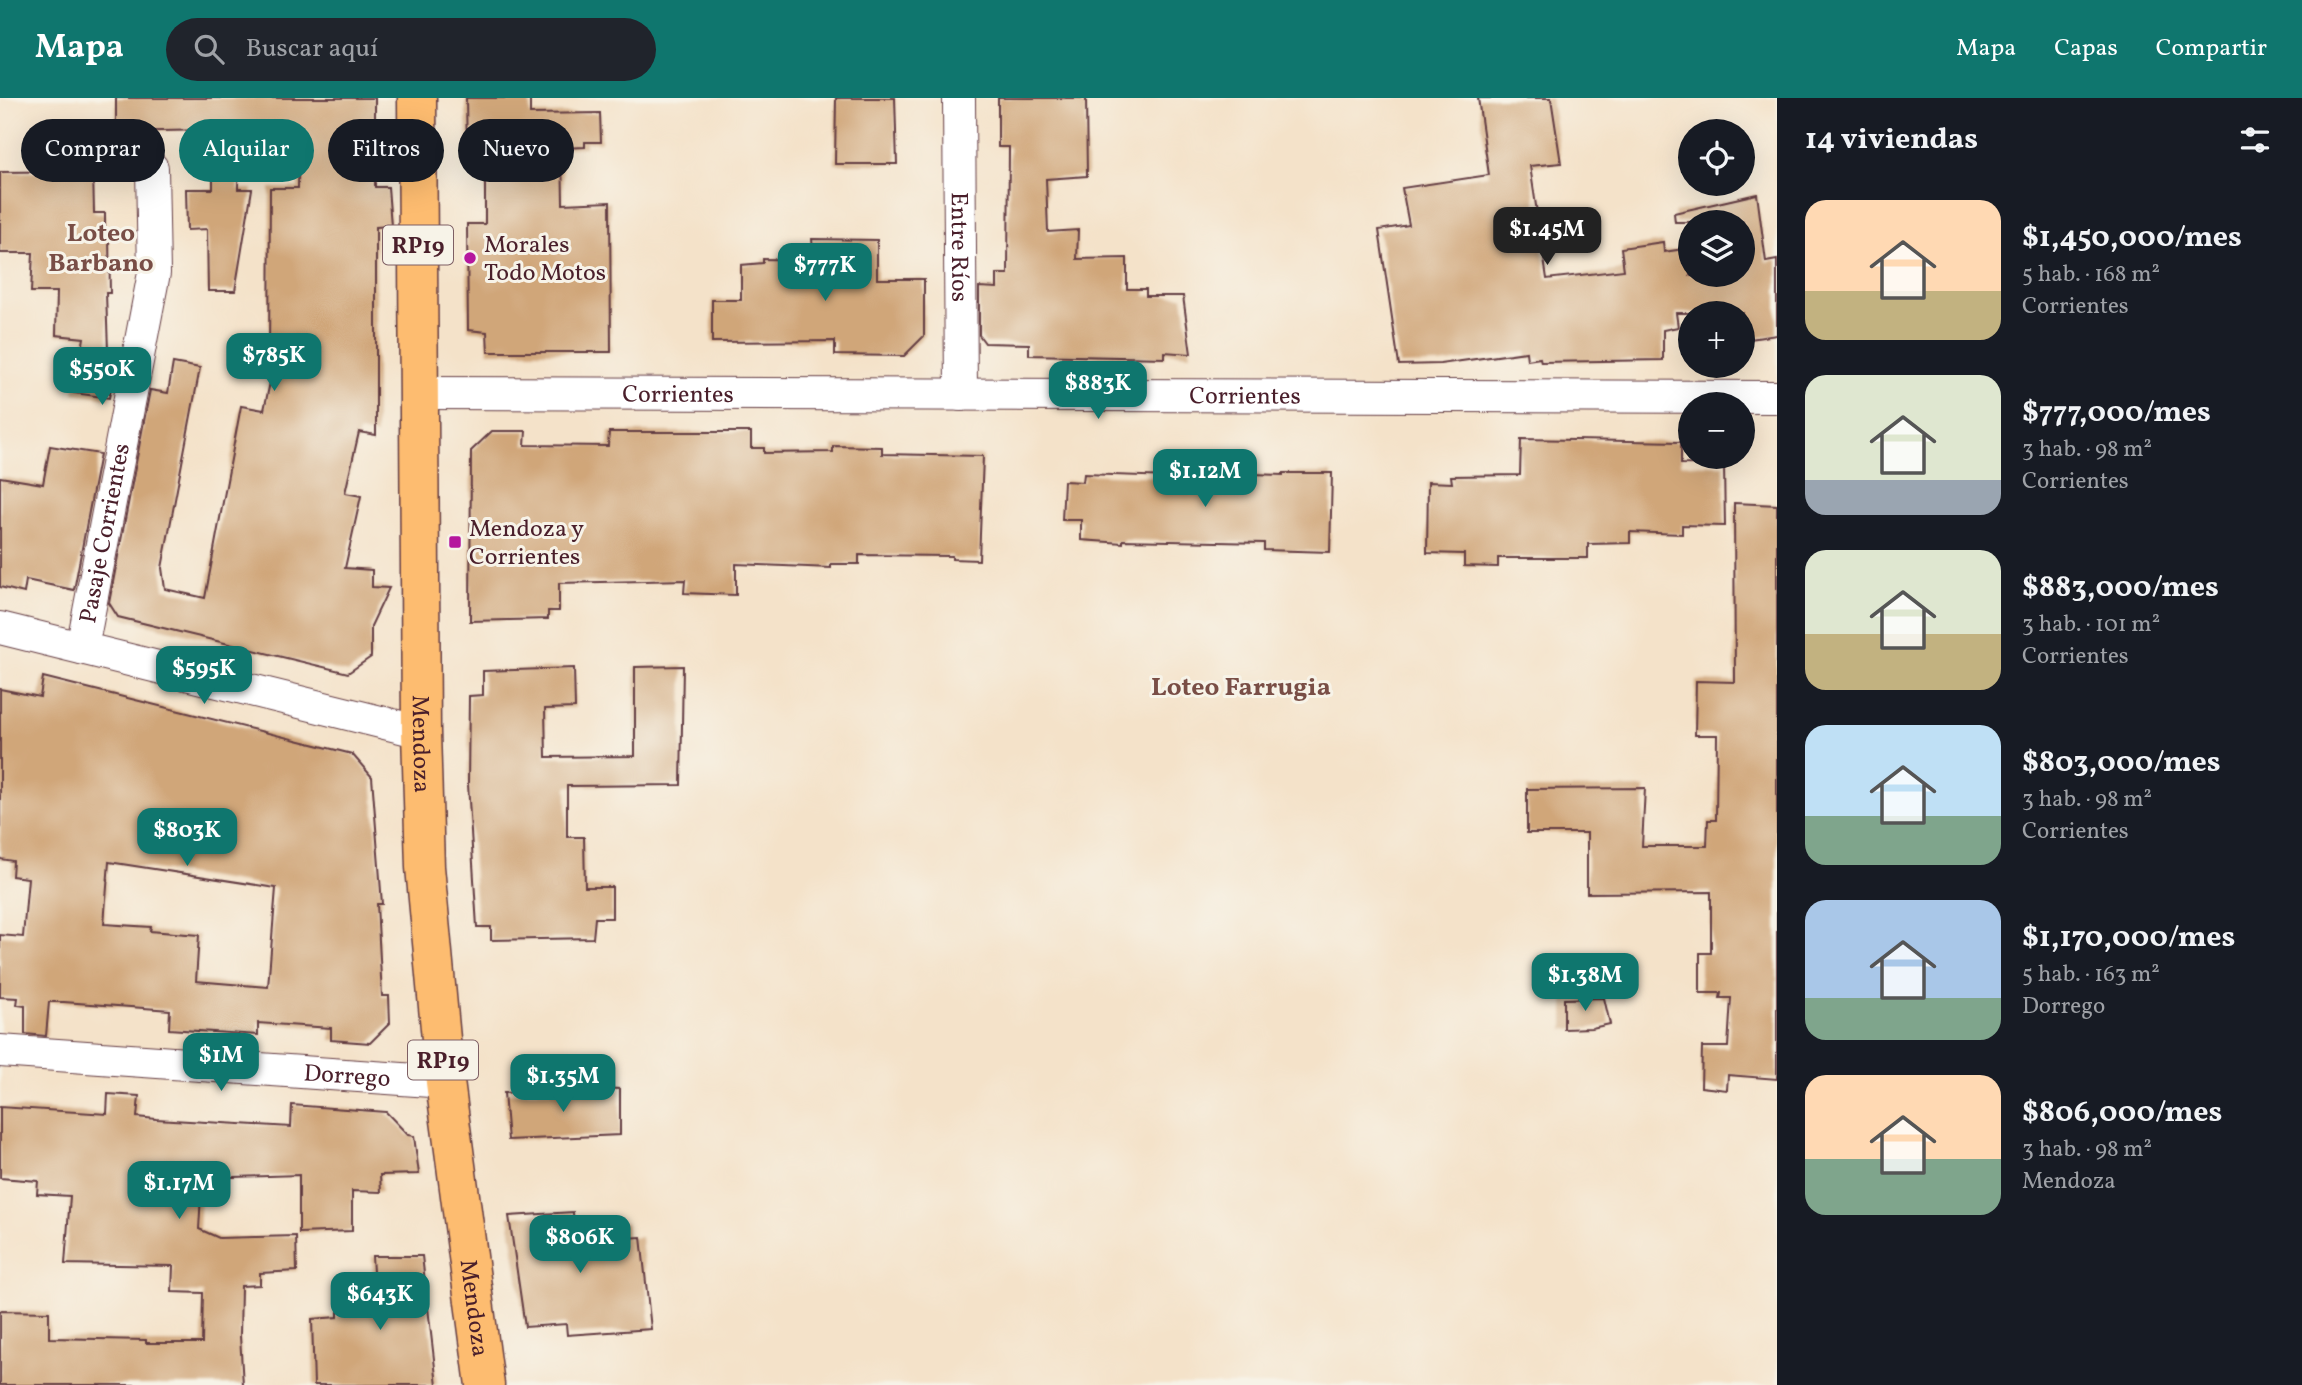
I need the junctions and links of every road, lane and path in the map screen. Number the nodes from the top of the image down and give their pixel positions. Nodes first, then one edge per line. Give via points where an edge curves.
1 (417, 98) edge
2 (960, 98) edge
3 (152, 182) edge
4 (419, 393) junction
5 (961, 395) junction
6 (1777, 397) edge
7 (0, 628) edge
8 (82, 649) junction
9 (421, 732) junction
10 (0, 1051) edge
11 (445, 1082) junction
12 (485, 1385) edge

1 - 4 main road, Mendoza / RP19
2 - 5 street, Entre Ríos
3 - 8 street, Pasaje Corrientes via 154,273
4 - 5 street, Corrientes
4 - 9 main road, Mendoza / RP19
5 - 6 street, Corrientes
7 - 8 street
8 - 9 street
9 - 11 main road, Mendoza / RP19 via 425,867
10 - 11 street, Dorrego
11 - 12 main road, Mendoza / RP19

